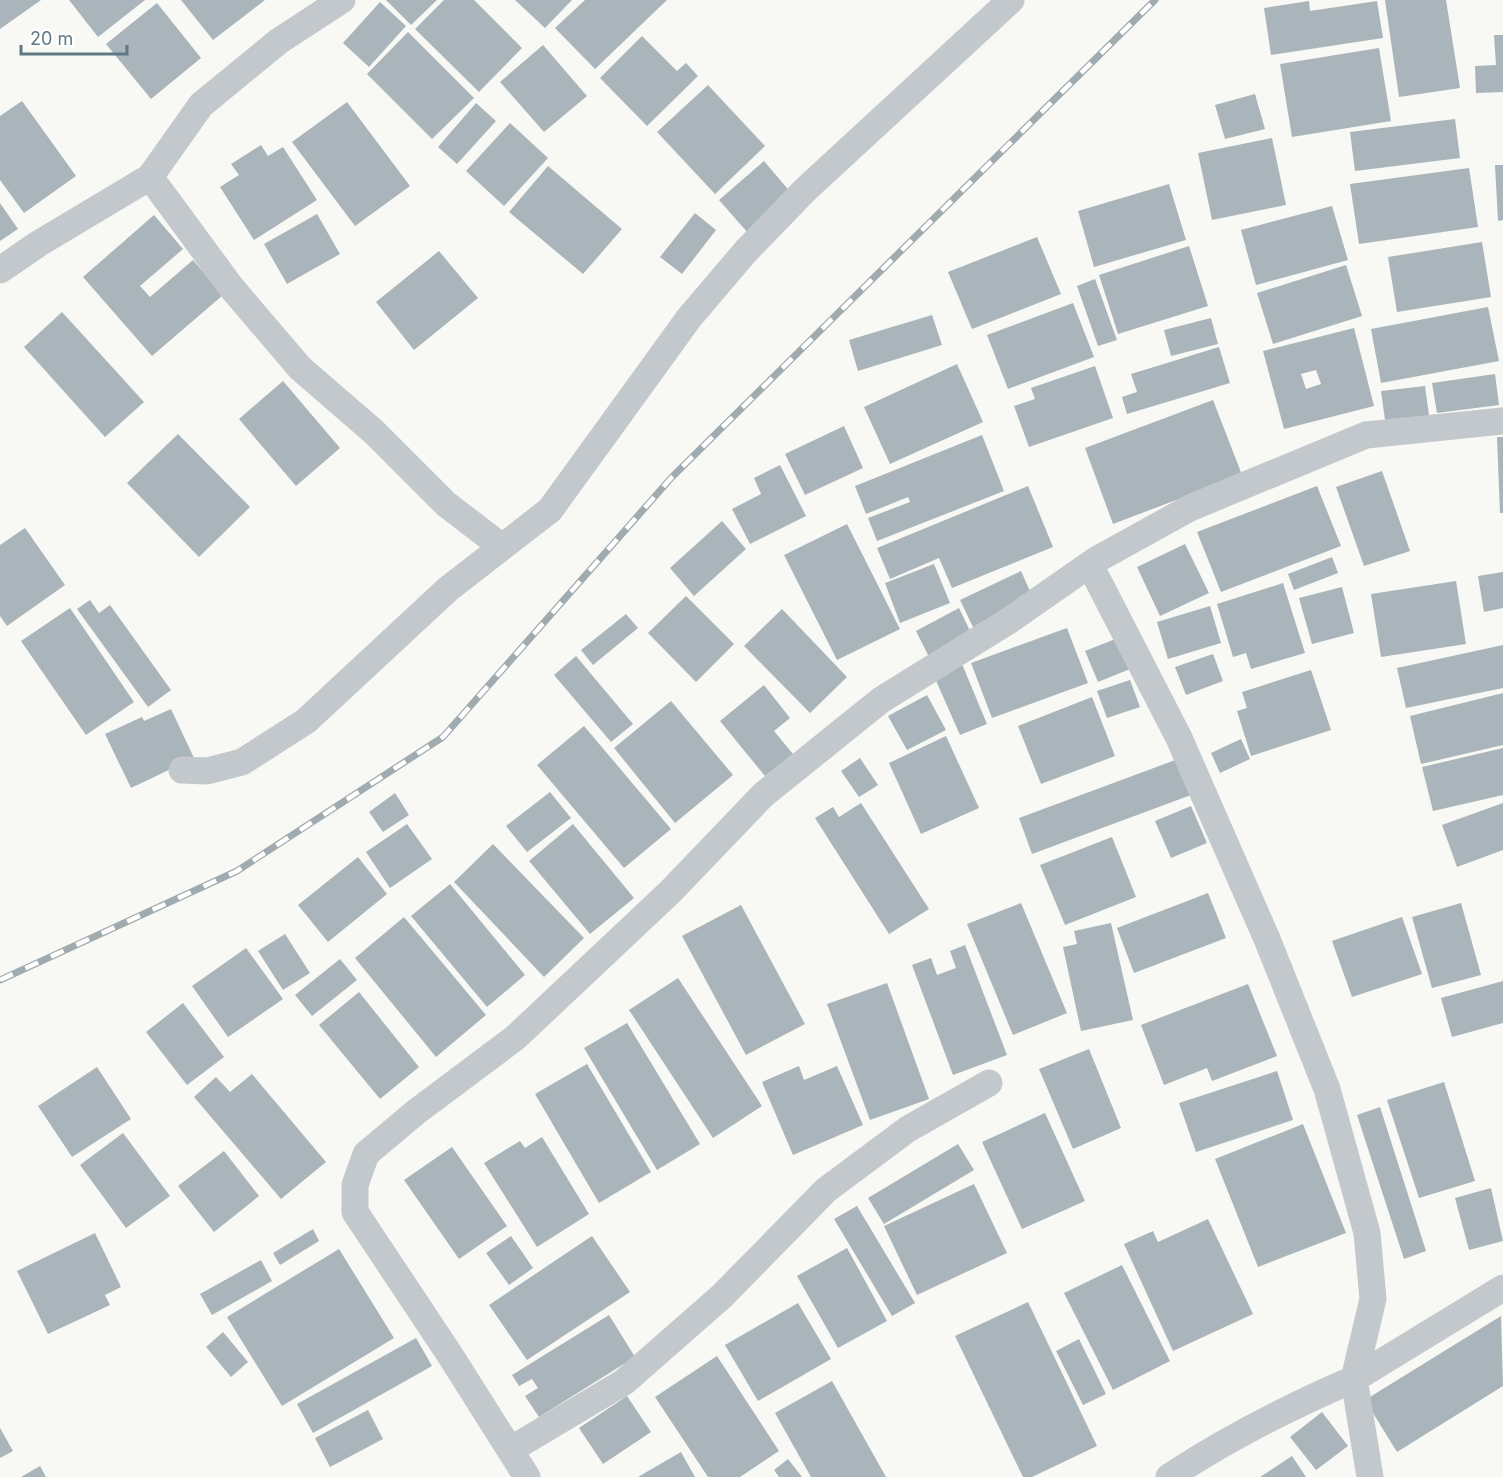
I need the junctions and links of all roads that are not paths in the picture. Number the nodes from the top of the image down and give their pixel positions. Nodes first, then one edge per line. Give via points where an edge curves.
1 (342, 0) edge
2 (1011, 0) edge
3 (150, 177) junction
4 (0, 270) edge
5 (1503, 421) edge
6 (502, 547) junction
7 (1090, 566) junction
8 (182, 770) dead end
9 (989, 1083) dead end
10 (1503, 1288) edge
11 (1354, 1379) junction
12 (510, 1450) junction
13 (527, 1477) edge
14 (1169, 1477) edge
15 (1370, 1477) edge

1 - 3 street via 279,41 201,105
2 - 6 street via 806,190 746,251 689,318 550,510
3 - 4 street
3 - 6 street via 231,287 300,369 374,432 446,504
5 - 7 street via 1366,435 1190,508
6 - 8 street via 448,589 306,722 242,762 207,771
7 - 11 street via 1179,738 1268,939 1327,1089 1368,1244 1373,1299
7 - 12 street via 881,700 763,795 670,892 516,1037 366,1154 355,1185 355,1212
9 - 12 street via 908,1129 826,1190 722,1296 624,1382
10 - 11 street
11 - 14 street via 1219,1444
11 - 15 street
12 - 13 street

